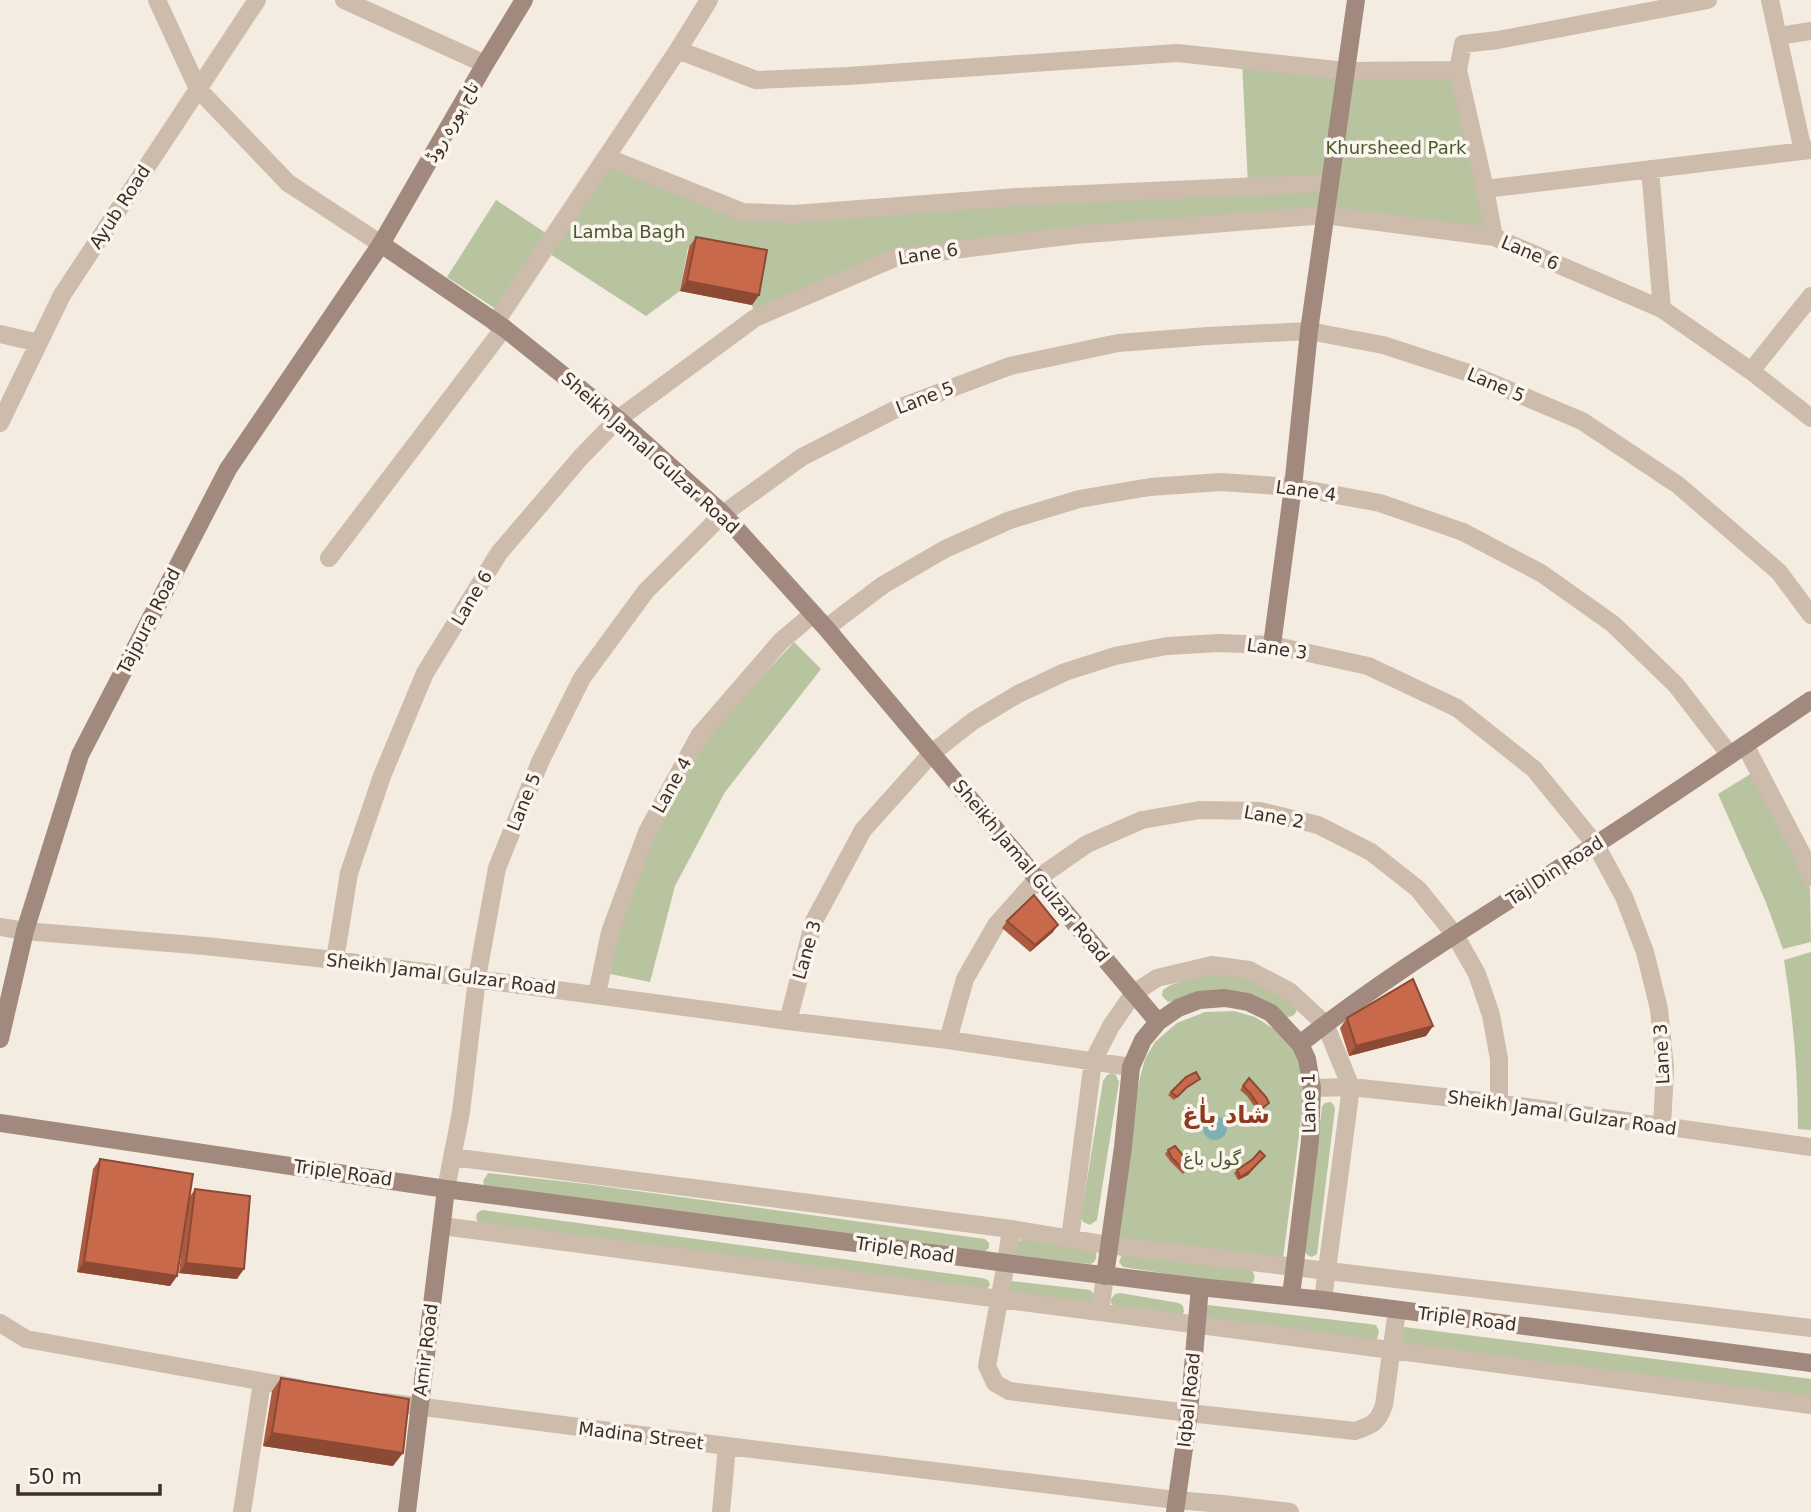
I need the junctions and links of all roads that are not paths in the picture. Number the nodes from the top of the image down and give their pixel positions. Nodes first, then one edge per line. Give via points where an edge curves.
1 (157, 0) edge
2 (257, 0) edge
3 (344, 0) edge
4 (524, 0) edge
5 (709, 0) edge
6 (1356, 0) edge
7 (1708, 0) edge
8 (1770, 0) edge
9 (1811, 31) edge
10 (1778, 36) junction
11 (678, 50) junction
12 (485, 64) junction
13 (1346, 71) junction
14 (1458, 71) junction
15 (198, 89) junction
16 (1807, 151) edge
17 (606, 157) junction
18 (1650, 169) junction
19 (1330, 183) junction
20 (1485, 189) junction
21 (1325, 215) junction
22 (1494, 237) junction
23 (381, 244) junction
24 (1811, 296) edge
25 (1662, 309) junction
26 (499, 326) junction
27 (1309, 331) junction
28 (0, 334) edge
29 (39, 343) junction
30 (1751, 371) junction
31 (1811, 418) edge
32 (618, 419) junction
33 (0, 424) edge
34 (1293, 487) junction
35 (723, 514) junction
36 (329, 558) dead end
37 (813, 614) junction
38 (1811, 615) edge
39 (826, 628) junction
40 (1272, 645) junction
41 (1811, 700) edge
42 (1737, 750) junction
43 (932, 753) junction
44 (1596, 845) junction
45 (1811, 877) edge
46 (1038, 878) junction
47 (0, 928) edge
48 (25, 931) junction
49 (1455, 935) junction
50 (335, 960) junction
51 (477, 978) junction
52 (1134, 993) junction
53 (597, 994) junction
54 (788, 1021) junction
55 (1158, 1022) junction
56 (1325, 1024) junction
57 (0, 1036) edge
58 (948, 1040) junction
59 (1300, 1044) junction
60 (1093, 1061) junction
61 (1131, 1067) junction
62 (1351, 1087) junction
63 (1312, 1088) junction
64 (1499, 1103) junction
65 (0, 1123) edge
66 (1662, 1127) junction
67 (1811, 1147) edge
68 (452, 1157) junction
69 (446, 1189) junction
70 (442, 1226) junction
71 (1011, 1229) junction
72 (1070, 1239) junction
73 (1108, 1245) junction
74 (1006, 1263) junction
75 (1295, 1267) junction
76 (1327, 1272) junction
77 (1105, 1276) junction
78 (1200, 1287) junction
79 (1291, 1296) junction
80 (1000, 1298) junction
81 (1323, 1300) junction
82 (1397, 1310) junction
83 (1100, 1311) junction
84 (0, 1323) edge
85 (1197, 1325) junction
86 (1811, 1328) edge
87 (1391, 1351) junction
88 (1811, 1363) edge
89 (262, 1382) junction
90 (314, 1390) edge
91 (367, 1399) edge
92 (1811, 1405) edge
93 (419, 1408) junction
94 (1189, 1413) junction
95 (727, 1446) junction
96 (1175, 1506) edge
97 (242, 1512) edge
98 (407, 1512) edge
99 (721, 1512) edge
100 (1290, 1512) edge

1 - 15 street, Sheikh Jamal Gulzar Road
2 - 15 street, Ayub Road
3 - 12 street
4 - 12 main road, تاج پورہ روڈ
5 - 11 street
6 - 13 main road
7 - 14 street via 1463,44
8 - 10 street
9 - 10 street
10 - 16 street
11 - 13 street via 756,80 1177,53
11 - 17 street
12 - 23 main road, تاج پورہ روڈ
13 - 14 street
13 - 19 main road
14 - 20 street
15 - 23 street, Sheikh Jamal Gulzar Road via 288,183
15 - 29 street, Ayub Road via 62,295
16 - 18 street
17 - 19 street via 743,212 794,214 1017,197
17 - 26 street
18 - 20 street
18 - 25 street
19 - 21 main road
20 - 22 street
21 - 22 street, Lane 6
21 - 27 main road
21 - 32 street, Lane 6 via 1074,235 897,257 755,318
22 - 25 street, Lane 6
23 - 26 main road, Sheikh Jamal Gulzar Road
23 - 48 main road, Tajpura Road via 221,481 80,755
24 - 30 street
25 - 30 street, Lane 6
26 - 32 main road, Sheikh Jamal Gulzar Road
26 - 36 street
27 - 34 main road
27 - 35 street, Lane 5 via 1118,343 1010,366 896,409 802,457
27 - 38 street, Lane 5 via 1383,345 1466,372 1582,421 1678,485 1779,572
28 - 29 street
29 - 33 street, Ayub Road
30 - 31 street, Lane 6
32 - 35 main road, Sheikh Jamal Gulzar Road
32 - 50 street, Lane 6 via 499,553 425,673 382,776 349,873
34 - 39 street, Lane 4 via 1221,482 1079,499 1010,520 945,549 883,585
34 - 40 main road
34 - 42 street, Lane 4 via 1380,503 1463,532 1541,573 1613,624
35 - 37 main road, Sheikh Jamal Gulzar Road
35 - 51 street, Lane 5 via 646,591 582,678 540,762 497,868
37 - 39 main road, Sheikh Jamal Gulzar Road
37 - 53 street, Lane 4 via 781,642 699,736 647,832 610,932
39 - 43 main road, Sheikh Jamal Gulzar Road
40 - 43 street, Lane 3 via 1167,646 1115,656 1018,694
40 - 44 street, Lane 3 via 1368,666 1457,708 1534,769
41 - 42 main road, Taj Din Road
42 - 44 main road, Taj Din Road
42 - 45 street, Lane 4 via 1804,858
43 - 46 main road, Sheikh Jamal Gulzar Road
43 - 54 street, Lane 3 via 863,830 814,921
44 - 49 main road, Taj Din Road
44 - 66 street, Lane 3 via 1637,930 1659,1009 1665,1068
46 - 49 street, Lane 2 via 1087,844 1142,821 1200,810 1260,811 1318,825 1371,852 1418,889
46 - 52 main road, Sheikh Jamal Gulzar Road
46 - 58 street, Lane 2 via 996,925 971,968
47 - 48 street, Sheikh Jamal Gulzar Road
48 - 50 street, Sheikh Jamal Gulzar Road
48 - 57 main road, Tajpura Road
49 - 56 main road, Taj Din Road
49 - 64 street, Lane 2 via 1491,1015 1499,1059
50 - 51 street, Sheikh Jamal Gulzar Road
51 - 53 street, Sheikh Jamal Gulzar Road
51 - 68 street, Lane 5
52 - 55 main road, Sheikh Jamal Gulzar Road
52 - 56 street via 1157,978 1212,965 1250,970 1289,990
52 - 60 street
53 - 54 street, Sheikh Jamal Gulzar Road
54 - 58 street, Sheikh Jamal Gulzar Road
55 - 59 main road, Lane 1 via 1199,1000 1225,998 1271,1013
55 - 61 main road, Lane 1 via 1143,1040
56 - 59 main road, Taj Din Road
56 - 62 street
58 - 60 street, Sheikh Jamal Gulzar Road
59 - 63 main road, Lane 1
60 - 61 street, Sheikh Jamal Gulzar Road
60 - 72 street
61 - 73 main road, Lane 1
62 - 63 street, Sheikh Jamal Gulzar Road
62 - 64 street, Sheikh Jamal Gulzar Road
62 - 76 street
63 - 75 main road, Lane 1
64 - 66 street, Sheikh Jamal Gulzar Road
65 - 69 main road, Triple Road
66 - 67 street, Sheikh Jamal Gulzar Road
68 - 69 street, Lane 5
68 - 71 street
69 - 70 main road, Amir Road
69 - 74 main road, Triple Road
70 - 80 street
70 - 93 main road, Amir Road
71 - 72 street
71 - 74 street
72 - 73 street
73 - 75 street
73 - 77 main road, Lane 1
74 - 77 main road, Triple Road
74 - 80 street
75 - 76 street
75 - 79 main road, Lane 1
76 - 81 street
76 - 86 street
77 - 78 main road, Triple Road
77 - 83 street
78 - 79 main road, Triple Road
78 - 85 main road, Iqbal Road
79 - 81 main road, Triple Road
80 - 83 street
80 - 94 street via 987,1366 995,1383 1009,1391
81 - 82 main road, Triple Road
82 - 87 street
82 - 88 main road, Triple Road
83 - 85 street
84 - 89 street via 26,1339
85 - 87 street
85 - 94 main road, Iqbal Road
87 - 92 street
87 - 94 street via 1380,1418 1355,1431
89 - 90 street
89 - 97 street
91 - 93 street, Madina Street
93 - 95 street, Madina Street
93 - 98 main road, Amir Road
94 - 96 main road, Iqbal Road
95 - 96 street, Madina Street
95 - 99 street
96 - 100 street, Madina Street via 1223,1504

